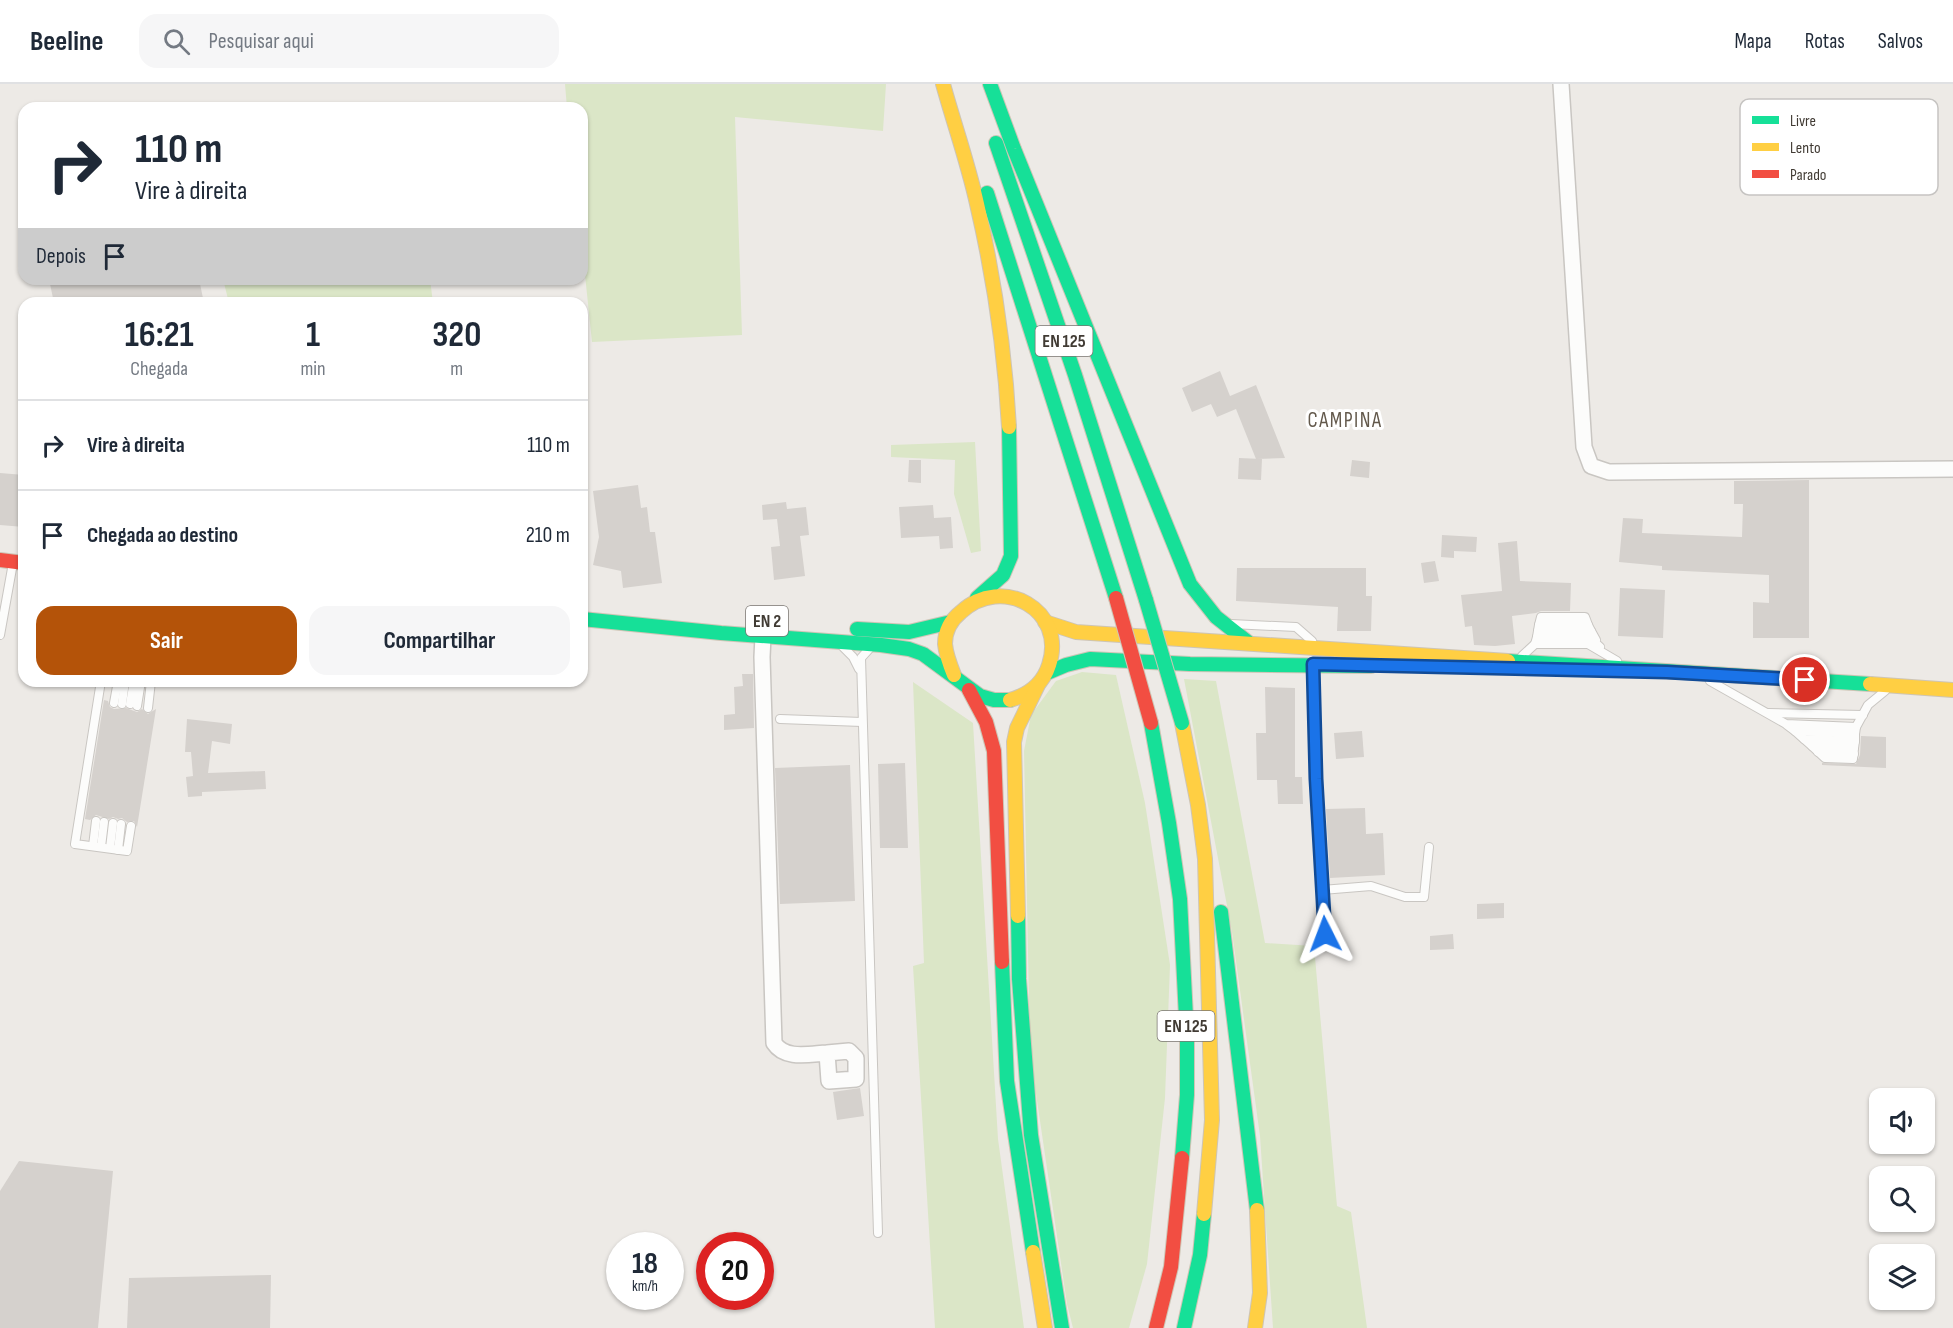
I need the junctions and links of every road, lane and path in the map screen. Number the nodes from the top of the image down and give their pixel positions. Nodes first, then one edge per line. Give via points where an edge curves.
1 (943, 84) edge
2 (950, 84) edge
3 (990, 84) edge
4 (1561, 84) edge
5 (991, 129) dead end
6 (1953, 469) edge
7 (12, 562) edge
8 (963, 609) junction
9 (588, 613) edge
10 (695, 616) dead end
11 (588, 620) edge
12 (951, 622) junction
13 (1046, 622) junction
14 (1222, 624) junction
15 (839, 628) dead end
16 (1590, 628) junction
17 (1537, 634) junction
18 (0, 635) edge
19 (763, 636) junction
20 (837, 642) junction
21 (1250, 644) junction
22 (877, 645) junction
23 (1600, 646) junction
24 (1321, 647) junction
25 (1610, 657) junction
26 (1514, 661) junction
27 (1313, 664) junction
28 (1635, 670) junction
29 (1667, 672) junction
30 (861, 673) junction
31 (1047, 673) junction
32 (1695, 674) junction
33 (954, 675) junction
34 (1038, 685) junction
35 (1892, 686) junction
36 (100, 687) edge
37 (120, 687) edge
38 (125, 687) edge
39 (132, 687) edge
40 (137, 687) edge
41 (150, 687) edge
42 (969, 690) junction
43 (1953, 690) edge
44 (126, 704) junction
45 (148, 708) dead end
46 (1766, 713) junction
47 (1863, 715) junction
48 (780, 719) dead end
49 (862, 722) junction
50 (1786, 724) junction
51 (1795, 731) junction
52 (1804, 739) junction
53 (1855, 741) junction
54 (1198, 805) junction
55 (100, 821) dead end
56 (117, 824) dead end
57 (131, 826) dead end
58 (97, 846) junction
59 (1429, 847) dead end
60 (114, 849) junction
61 (1322, 890) junction
62 (1325, 934) dead end
63 (827, 1053) dead end
64 (878, 1233) dead end
65 (1045, 1328) edge
66 (1062, 1328) edge
67 (1156, 1328) edge
68 (1184, 1328) edge
69 (1255, 1328) edge

1 - 8 main road via 977,203 1007,391 1012,531 1009,567
2 - 67 main road, EN 125, bridge via 1013,269 1116,598 1151,723 1169,823 1180,899 1187,1095 1171,1267
3 - 14 main road via 1190,584
4 - 6 street via 1584,447 1591,466 1609,472
5 - 54 main road, EN 125, bridge via 1146,600 1182,723
7 - 18 lane
8 - 12 main road
8 - 13 main road via 983,597 1006,594 1034,608
9 - 10 main road
11 - 19 main road, EN 2
12 - 15 main road via 909,632
12 - 33 main road, EN 2 via 945,644
13 - 21 main road via 1076,632
13 - 31 main road, EN 2 via 1052,650
14 - 21 main road
14 - 24 lane via 1296,627
16 - 17 lane
16 - 17 lane via 1586,617 1541,617
16 - 23 lane
17 - 23 lane via 1589,637
17 - 25 lane via 1588,644
17 - 26 lane via 1524,655
19 - 20 main road, EN 2
19 - 63 street via 774,1043 779,1051 790,1054
20 - 22 main road, EN 2
20 - 30 lane via 853,657
21 - 24 main road
22 - 30 lane via 861,658
22 - 33 main road, EN 2 via 919,652
23 - 25 lane
24 - 26 main road
25 - 28 lane
26 - 28 main road
27 - 29 main road
27 - 31 main road via 1090,659
27 - 61 lane
28 - 29 main road
29 - 32 main road
30 - 49 lane
31 - 34 main road, EN 2
32 - 35 main road
32 - 46 lane
33 - 42 main road, EN 2
34 - 42 main road, EN 2 via 1011,700 995,700
34 - 66 main road via 1014,742 1019,979 1031,1135
35 - 43 main road
35 - 47 lane
36 - 58 lane via 75,843
37 - 44 lane
38 - 44 lane
39 - 44 lane
40 - 44 lane
41 - 45 lane
42 - 65 main road via 986,723 994,751 1007,1081
46 - 47 lane
46 - 50 lane
47 - 53 lane
48 - 49 lane
49 - 64 lane
50 - 51 lane
50 - 53 lane
51 - 52 lane
51 - 53 lane
52 - 53 lane
52 - 53 lane via 1815,749
54 - 68 main road, EN 125 via 1208,902 1212,1120 1200,1255
54 - 69 main road via 1220,896 1259,1226 1260,1282
55 - 58 lane
56 - 60 lane
57 - 60 lane via 128,851
58 - 60 lane
59 - 61 lane via 1424,897 1405,897 1371,886
61 - 62 lane

